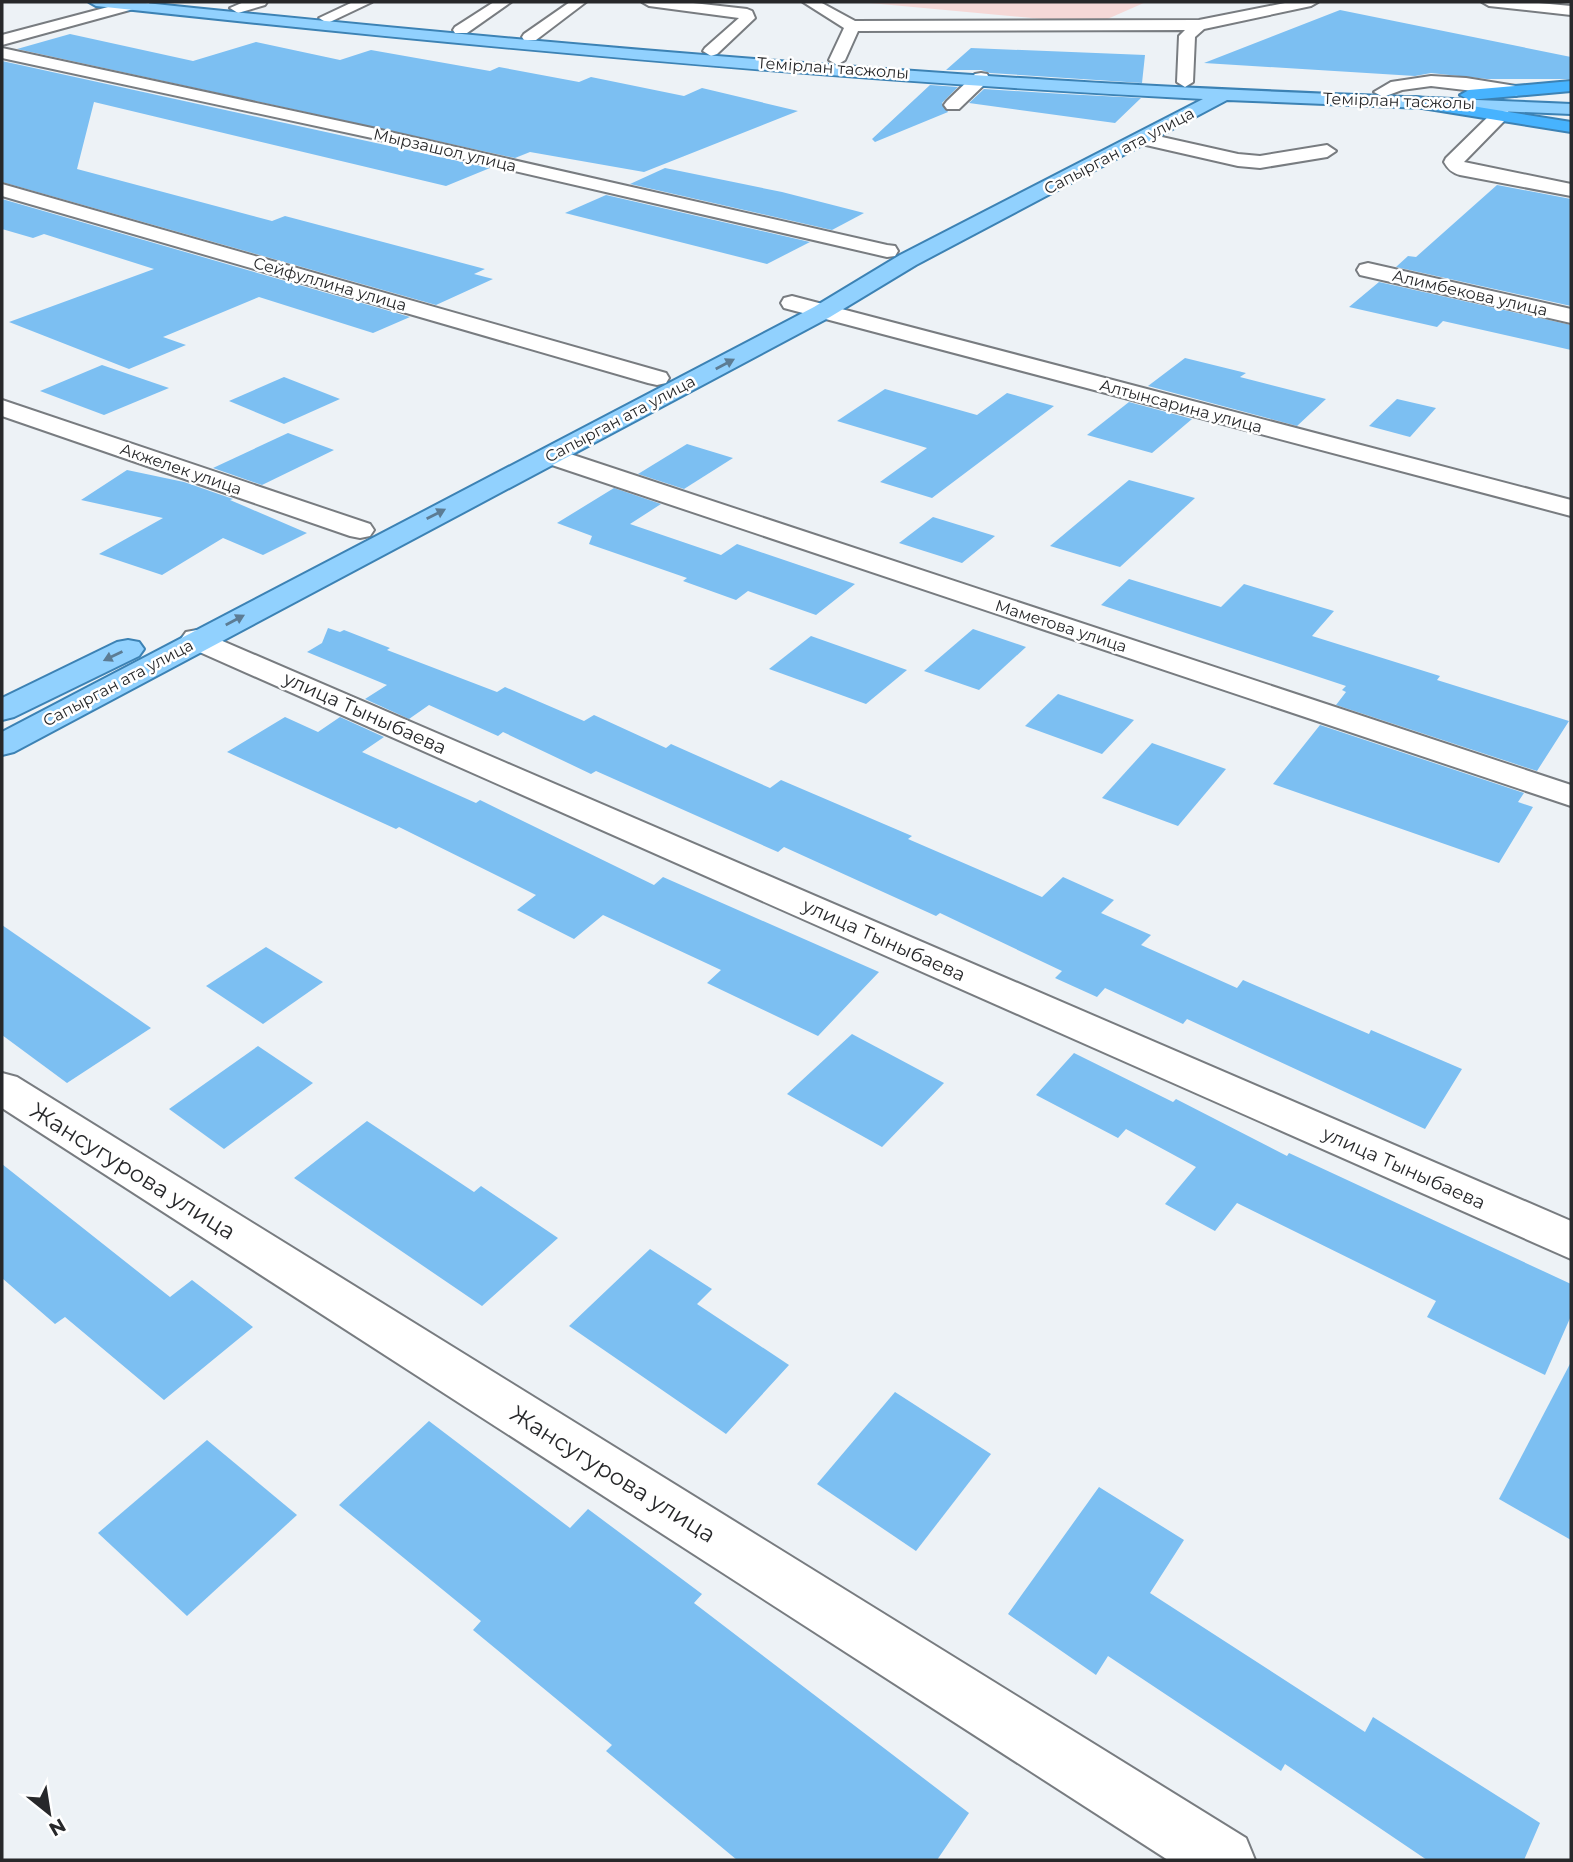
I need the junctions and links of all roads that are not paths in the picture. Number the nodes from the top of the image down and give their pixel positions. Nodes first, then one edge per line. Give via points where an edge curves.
1 (96, 2) edge
2 (176, 2) edge
3 (260, 2) edge
4 (365, 2) edge
5 (504, 2) edge
6 (579, 2) edge
7 (649, 2) edge
8 (810, 2) edge
9 (1311, 2) edge
10 (1489, 2) edge
11 (137, 4) edge
12 (238, 8) junction
13 (1122, 10) dead end
14 (1571, 11) edge
15 (327, 18) junction
16 (1108, 24) junction
17 (1199, 25) junction
18 (852, 26) junction
19 (461, 30) junction
20 (530, 37) junction
21 (2, 40) edge
22 (711, 51) junction
23 (2, 52) edge
24 (837, 60) junction
25 (981, 78) junction
26 (1571, 86) edge
27 (1183, 87) junction
28 (1228, 90) junction
29 (1516, 91) junction
30 (1462, 95) junction
31 (1380, 96) junction
32 (1571, 99) edge
33 (1416, 102) junction
34 (953, 105) dead end
35 (1571, 109) edge
36 (1501, 114) junction
37 (1268, 115) dead end
38 (1205, 127) dead end
39 (1571, 127) edge
40 (1153, 141) junction
41 (1122, 150) junction
42 (1327, 151) dead end
43 (2, 190) edge
44 (1571, 190) edge
45 (887, 251) junction
46 (1368, 270) dead end
47 (792, 303) junction
48 (822, 312) junction
49 (1571, 316) edge
50 (657, 378) junction
51 (2, 408) edge
52 (551, 456) junction
53 (1571, 508) edge
54 (360, 530) junction
55 (218, 604) dead end
56 (192, 626) junction
57 (147, 640) dead end
58 (2, 709) edge
59 (2, 745) edge
60 (1571, 796) edge
61 (2, 1088) edge
62 (1571, 1241) edge
63 (1224, 1860) edge

1 - 11 main road, Темірлан тасжолы
2 - 12 main road, Темірлан тасжолы
3 - 12 street
4 - 15 street
5 - 19 street
6 - 20 street
7 - 22 street via 747,14
8 - 18 street
9 - 17 street
10 - 14 street
11 - 21 street
11 - 25 main road, Темірлан тасжолы via 571,49
12 - 15 main road, Темірлан тасжолы
13 - 16 street
15 - 19 main road, Темірлан тасжолы
16 - 17 street via 1172,19
16 - 18 street
17 - 27 street via 1187,36
18 - 24 street
19 - 20 main road, Темірлан тасжолы
20 - 22 main road, Темірлан тасжолы
22 - 24 main road, Темірлан тасжолы
23 - 45 street, Мырзашол улица
24 - 27 main road, Темірлан тасжолы
25 - 27 main road, Темірлан тасжолы
25 - 34 street
26 - 29 highway
27 - 28 main road, Темірлан тасжолы
27 - 45 main road, Сапырган ата улица via 1066,163
28 - 31 main road, Темірлан тасжолы
28 - 41 main road, Сапырган ата улица
29 - 30 highway
29 - 31 street via 1415,82 1397,84
30 - 31 main road, Темірлан тасжолы
30 - 32 main road, Темірлан тасжолы
31 - 33 main road, Темірлан тасжолы
31 - 37 main road
33 - 35 main road, Темірлан тасжолы
33 - 36 highway
36 - 39 highway
36 - 44 street via 1453,162 1460,169
38 - 40 main road
40 - 41 main road
40 - 42 street via 1260,162
41 - 48 main road, Сапырган ата улица via 908,260
43 - 50 street, Сейфуллина улица
45 - 47 main road, Сапырган ата улица
46 - 49 street, Алимбекова улица
47 - 48 street, Алтынсарина улица
47 - 50 main road, Сапырган ата улица
52 -> 48 main road, Сапырган ата улица
48 - 53 street, Алтынсарина улица
50 - 54 main road, Сапырган ата улица
51 - 54 street, Акжелек улица
56 -> 52 main road, Сапырган ата улица
52 - 60 street, Маметова улица
54 - 55 main road, Сапырган ата улица
56 - 59 main road, Сапырган ата улица
56 - 62 street, улица Тыныбаева
57 -> 58 main road, Сапырган ата улица
61 - 63 street, Жансугурова улица

